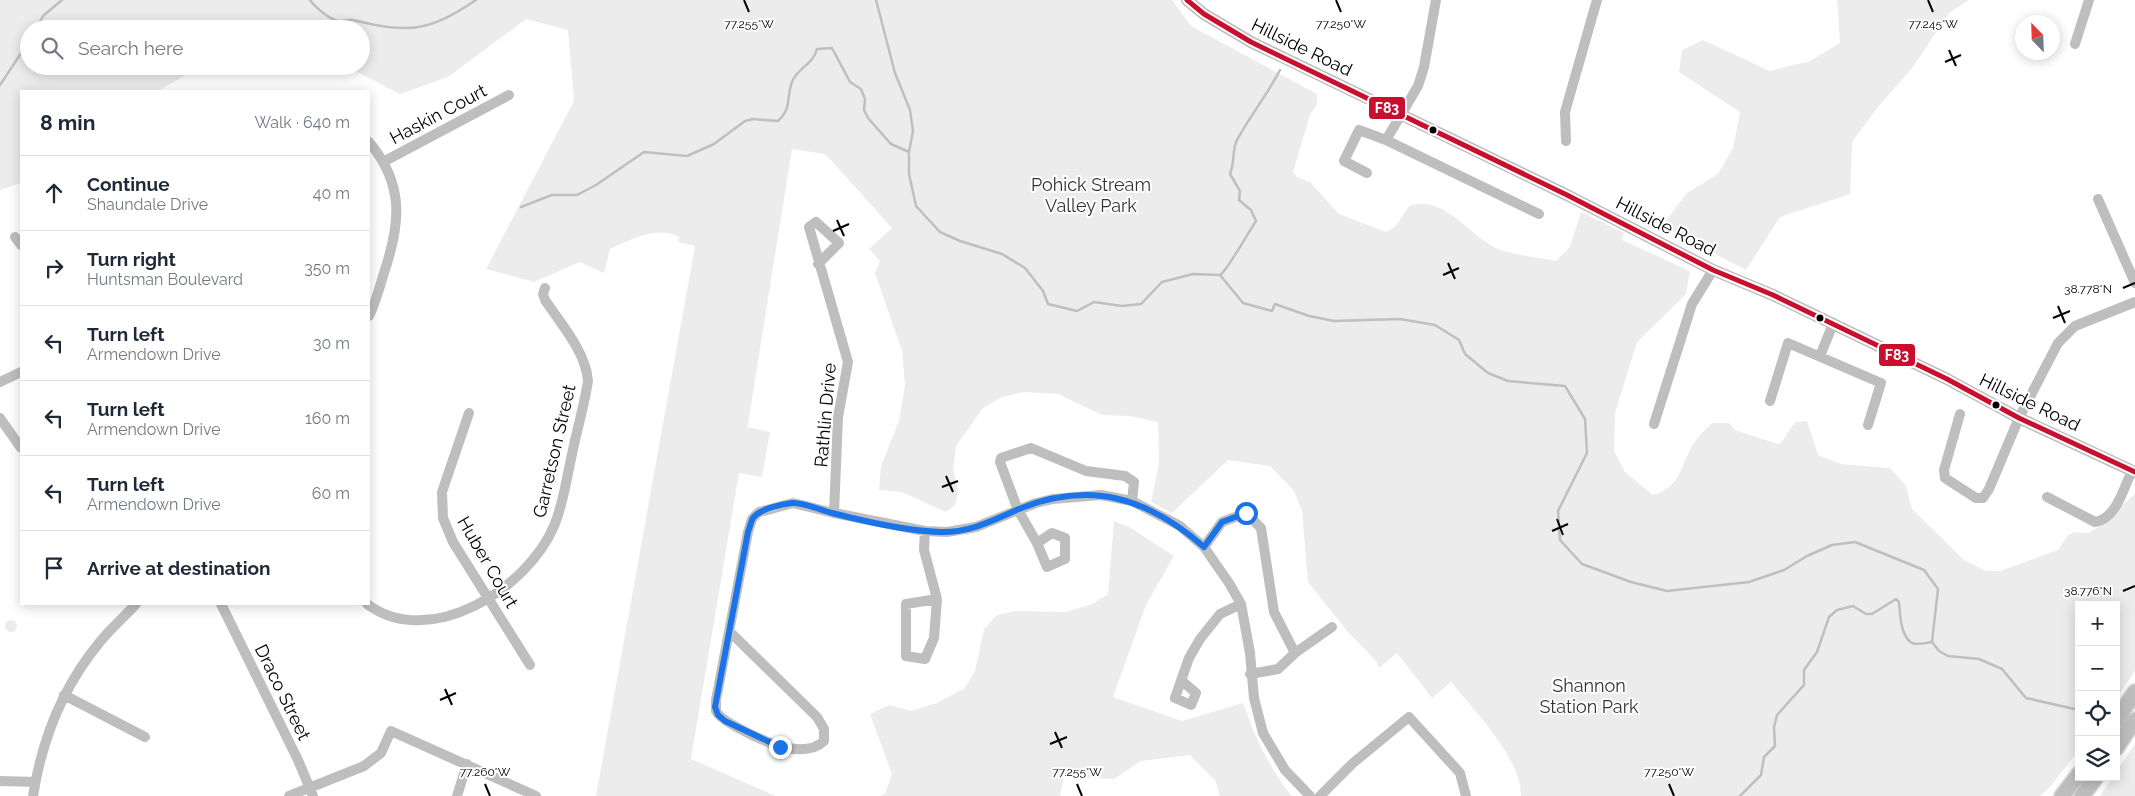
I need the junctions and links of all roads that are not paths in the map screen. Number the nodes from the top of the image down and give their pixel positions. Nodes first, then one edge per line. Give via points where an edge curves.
1 (1187, 0) edge
2 (1436, 0) edge
3 (1597, 0) edge
4 (2089, 0) edge
5 (2075, 44) dead end
6 (508, 95) dead end
7 (1402, 115) junction
8 (1386, 140) junction
9 (1566, 141) dead end
10 (370, 143) edge
11 (383, 162) junction
12 (1367, 173) dead end
13 (2098, 200) dead end
14 (1539, 214) dead end
15 (818, 264) dead end
16 (1713, 270) junction
17 (2135, 283) edge
18 (545, 288) dead end
19 (2135, 302) edge
20 (370, 313) edge
21 (1833, 324) junction
22 (1820, 356) junction
23 (20, 372) edge
24 (0, 382) edge
25 (1770, 401) dead end
26 (470, 414) dead end
27 (1960, 414) dead end
28 (0, 418) edge
29 (2019, 418) junction
30 (1654, 424) dead end
31 (1868, 425) dead end
32 (20, 447) edge
33 (2133, 471) edge
34 (2047, 497) dead end
35 (1132, 501) junction
36 (1018, 510) junction
37 (834, 514) junction
38 (924, 531) junction
39 (1037, 542) dead end
40 (1204, 547) junction
41 (487, 597) junction
42 (937, 599) junction
43 (1241, 604) junction
44 (135, 605) edge
45 (220, 605) edge
46 (369, 605) edge
47 (1332, 627) dead end
48 (729, 631) junction
49 (1295, 653) junction
50 (530, 665) dead end
51 (1250, 674) junction
52 (1182, 681) dead end
53 (2135, 692) edge
54 (64, 695) junction
55 (2120, 715) edge
56 (2135, 720) edge
57 (146, 738) dead end
58 (2120, 743) edge
59 (467, 764) junction
60 (2075, 779) edge
61 (0, 781) edge
62 (2093, 781) edge
63 (35, 782) junction
64 (312, 791) edge
65 (33, 796) edge
66 (289, 796) edge
67 (457, 796) edge
68 (536, 796) edge
69 (1310, 796) edge
70 (1320, 796) edge
71 (1466, 796) edge
72 (2062, 796) edge
73 (2082, 796) edge

1 - 7 street, Hillside Road via 1234,33
2 - 7 street via 1424,67
3 - 9 street via 1565,112
4 - 5 street
6 - 11 street, Haskin Court
7 - 8 street
7 - 16 street, Hillside Road
8 - 12 street via 1360,130 1344,161
8 - 14 street
10 - 11 street
11 - 20 street via 394,195 397,228
13 - 17 street
15 - 37 street, Rathlin Drive via 848,362 838,416
16 - 21 street, Hillside Road
16 - 30 street via 1692,304
18 - 41 street, Garretson Street via 545,300 574,343 587,372 587,388 554,527 542,549 523,571
19 - 29 street via 2085,321 2064,335
21 - 22 street
21 - 29 street, Hillside Road
22 - 25 street via 1788,343
22 - 31 street via 1881,383
23 - 24 street
26 - 41 street, Huber Court via 447,474 441,502 448,534
27 - 29 street via 1944,470 1945,478 1976,498 1982,498 1989,489
28 - 32 street
29 - 33 street, Hillside Road
33 - 34 street via 2112,513 2104,520 2095,522
35 - 36 street via 1101,495 1071,496
35 - 36 street via 1134,484 1131,479 1086,470 1031,448 1000,460
35 - 40 street via 1180,526
36 - 38 street via 976,528
36 - 39 street
37 - 38 street
37 - 48 street via 793,502 759,512 752,519
38 - 42 street via 924,550
40 - 43 street
40 - 49 street via 1222,522 1246,513 1260,528 1274,612
41 - 46 street, Garretson Street via 452,616 427,621 390,616
41 - 50 street, Huber Court
42 - 42 street via 906,604 906,656 925,659 934,638
43 - 51 street via 1250,653
43 - 52 street via 1220,614 1200,639 1189,658
44 - 54 street via 90,655
45 - 64 street, Draco Street
47 - 49 street
48 - 48 street via 812,711 821,722 824,741 814,747 788,748 720,718 715,707
49 - 51 street via 1278,669
51 - 69 street via 1263,732 1285,770
53 - 55 main road
54 - 57 street
54 - 63 street via 44,744
56 - 58 main road
59 - 64 street via 391,731 381,753 364,766
59 - 67 street
59 - 68 street
60 - 72 main road
61 - 63 street
62 - 73 main road
63 - 65 street
64 - 66 street
70 - 71 street via 1353,763 1408,717 1460,773

